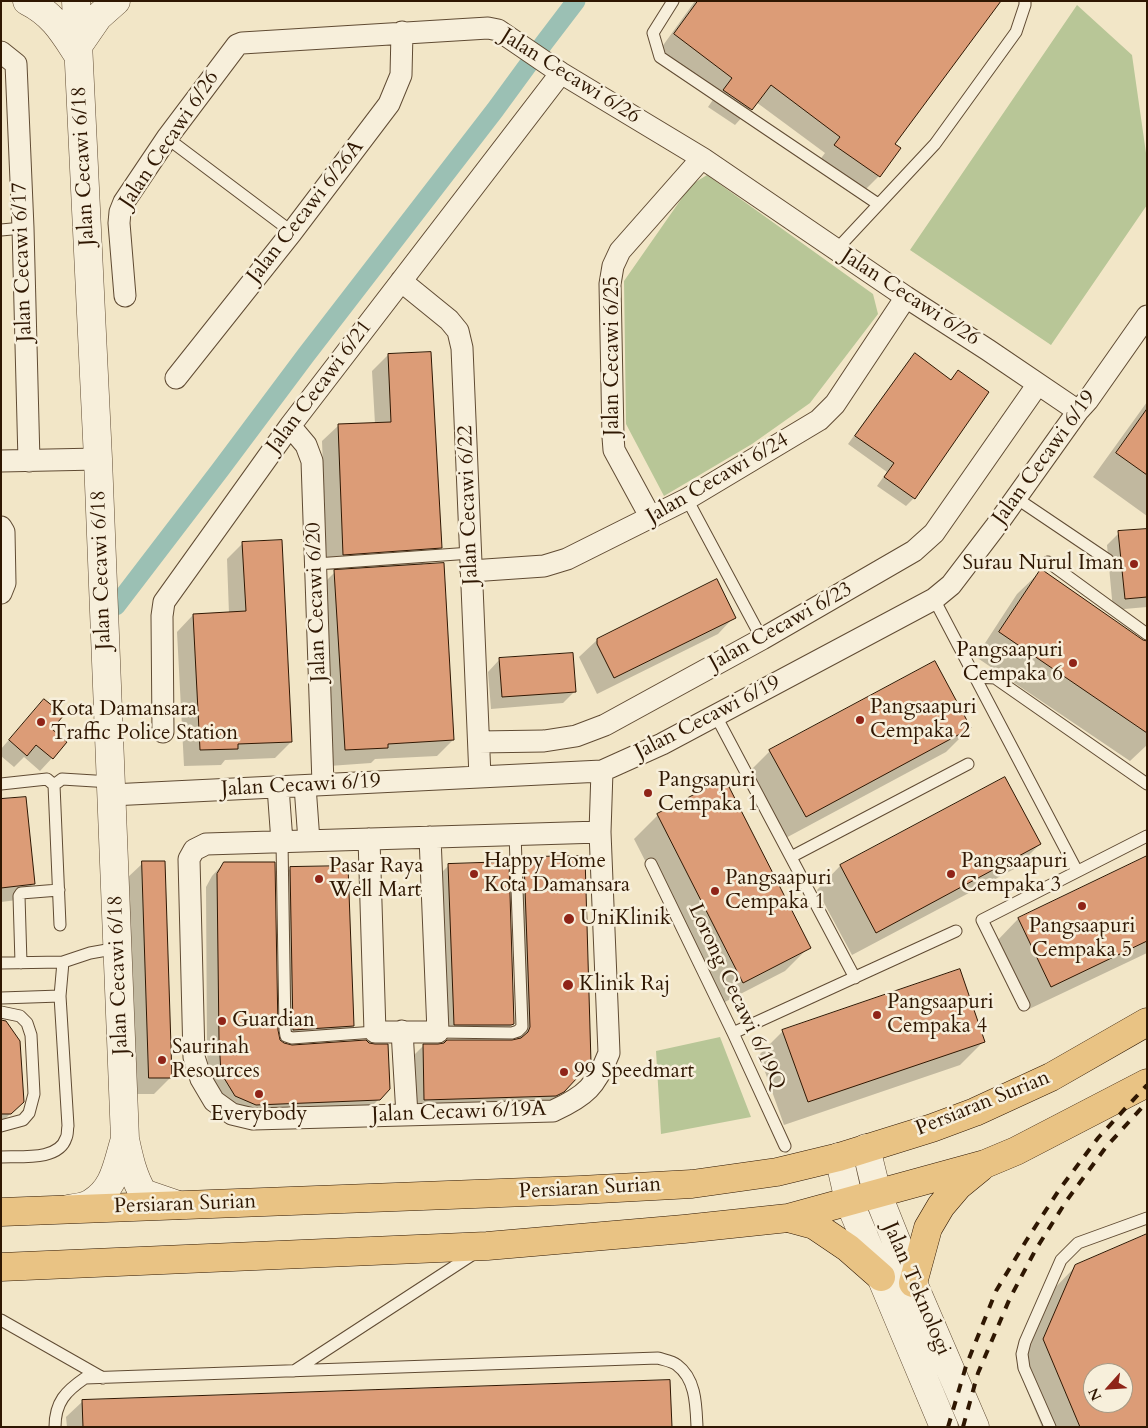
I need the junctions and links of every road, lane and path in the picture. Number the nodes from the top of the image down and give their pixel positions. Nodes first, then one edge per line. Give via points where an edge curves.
1 (27, 1) edge
2 (76, 1) edge
3 (116, 1) edge
4 (673, 1) edge
5 (1024, 1) edge
6 (402, 32) junction
7 (78, 51) junction
8 (9, 58) edge
9 (562, 73) junction
10 (167, 138) junction
11 (702, 158) junction
12 (878, 204) junction
13 (23, 228) junction
14 (1, 230) edge
15 (292, 232) junction
16 (836, 249) junction
17 (401, 281) junction
18 (125, 296) dead end
19 (906, 297) junction
20 (1147, 316) edge
21 (176, 378) dead end
22 (1038, 384) junction
23 (1078, 411) junction
24 (290, 426) junction
25 (98, 459) junction
26 (29, 460) junction
27 (1, 461) edge
28 (1016, 498) junction
29 (687, 500) junction
30 (652, 518) junction
31 (1, 527) edge
32 (1108, 560) dead end
33 (471, 562) junction
34 (1048, 562) dead end
35 (316, 564) junction
36 (1, 593) edge
37 (934, 599) junction
38 (1147, 634) edge
39 (762, 639) junction
40 (975, 677) junction
41 (716, 716) junction
42 (163, 732) dead end
43 (479, 749) junction
44 (968, 764) dead end
45 (602, 771) junction
46 (480, 777) junction
47 (1, 784) edge
48 (54, 784) junction
49 (1147, 784) edge
50 (314, 785) junction
51 (278, 787) junction
52 (111, 789) junction
53 (600, 832) junction
54 (515, 834) junction
55 (1147, 836) edge
56 (430, 837) junction
57 (369, 839) junction
58 (309, 841) junction
59 (282, 842) junction
60 (791, 858) junction
61 (652, 864) dead end
62 (1077, 872) junction
63 (58, 890) junction
64 (60, 925) dead end
65 (956, 931) dead end
66 (118, 948) junction
67 (63, 962) junction
68 (1, 963) edge
69 (22, 963) junction
70 (855, 978) junction
71 (60, 996) junction
72 (1, 998) edge
73 (1024, 1006) dead end
74 (1, 1012) edge
75 (1147, 1022) edge
76 (375, 1032) junction
77 (402, 1032) junction
78 (438, 1032) junction
79 (733, 1033) junction
80 (1147, 1083) edge
81 (407, 1115) junction
82 (1, 1126) edge
83 (125, 1139) junction
84 (785, 1146) dead end
85 (866, 1148) junction
86 (1, 1157) edge
87 (838, 1157) junction
88 (985, 1164) junction
89 (877, 1193) junction
90 (849, 1201) junction
91 (178, 1205) junction
92 (65, 1210) junction
93 (1, 1212) edge
94 (788, 1218) junction
95 (1147, 1218) edge
96 (487, 1246) junction
97 (1, 1267) edge
98 (881, 1277) junction
99 (913, 1283) junction
100 (1, 1320) edge
101 (294, 1371) junction
102 (102, 1378) junction
103 (976, 1424) edge
104 (55, 1427) edge
105 (697, 1427) edge
106 (944, 1427) edge
107 (1050, 1427) edge

1 - 7 street via 59,26
2 - 7 street, Jalan Cecawi 6/18
3 - 7 street via 98,17
4 - 12 lane via 652,33 660,57
5 - 12 lane via 1016,32 935,144
6 - 9 street, Jalan Cecawi 6/26 via 498,30
6 - 10 street, Jalan Cecawi 6/26 via 239,43
6 - 15 street, Jalan Cecawi 6/26A via 401,76 389,104
7 - 25 street, Jalan Cecawi 6/18
8 - 13 street, Jalan Cecawi 6/17
9 - 11 street, Jalan Cecawi 6/26
9 - 17 street, Jalan Cecawi 6/21
10 - 15 lane
10 - 18 street, Jalan Cecawi 6/26 via 121,207 119,223
11 - 16 street, Jalan Cecawi 6/26
11 - 30 street, Jalan Cecawi 6/25 via 620,251 612,266 614,450
12 - 16 lane
13 - 14 lane
13 - 26 street, Jalan Cecawi 6/17
15 - 21 street, Jalan Cecawi 6/26A
16 - 19 street, Jalan Cecawi 6/26
17 - 24 street, Jalan Cecawi 6/21
17 - 33 street, Jalan Cecawi 6/22 via 458,331 462,348
19 - 22 street, Jalan Cecawi 6/26
19 - 29 street, Jalan Cecawi 6/24 via 820,420
20 - 23 street, Jalan Cecawi 6/19
22 - 23 street, Jalan Cecawi 6/26
22 - 39 street, Jalan Cecawi 6/23 via 934,533 914,551
23 - 28 street, Jalan Cecawi 6/19
24 - 35 street, Jalan Cecawi 6/20 via 306,445 312,461
24 - 42 street, Jalan Cecawi 6/21 via 164,602
25 - 26 street
25 - 52 street, Jalan Cecawi 6/18
26 - 27 street
28 - 32 lane
28 - 37 street, Jalan Cecawi 6/19 via 951,585
29 - 30 street, Jalan Cecawi 6/24
29 - 39 lane
30 - 33 street, Jalan Cecawi 6/24 via 567,559 544,566
31 - 36 street via 4,532 4,583
33 - 35 lane
33 - 43 street, Jalan Cecawi 6/22
34 - 38 lane
35 - 50 street, Jalan Cecawi 6/20
37 - 40 lane
37 - 41 street, Jalan Cecawi 6/19
39 - 43 street, Jalan Cecawi 6/23 via 605,725 576,736
40 - 49 lane via 995,678
40 - 62 lane
41 - 45 street, Jalan Cecawi 6/19
41 - 60 lane
43 - 46 street
44 - 60 lane
45 - 46 street, Jalan Cecawi 6/19
45 - 53 street
46 - 50 street, Jalan Cecawi 6/19
47 - 48 lane via 47,779
48 - 52 lane via 62,779
48 - 63 lane
50 - 51 street, Jalan Cecawi 6/19
50 - 58 street, Jalan Cecawi 6/20
51 - 52 street, Jalan Cecawi 6/19
51 - 59 street
52 - 66 street, Jalan Cecawi 6/18
53 - 54 street, Jalan Cecawi 6/19A
53 - 81 street, Jalan Cecawi 6/19A via 609,1053 601,1073 587,1092 554,1111
54 - 56 street, Jalan Cecawi 6/19A
54 - 78 lane via 522,1027 512,1033
55 - 62 lane
56 - 57 street, Jalan Cecawi 6/19A
56 - 78 street
57 - 58 street, Jalan Cecawi 6/19A
57 - 76 street
58 - 59 street, Jalan Cecawi 6/19A
59 - 76 lane via 286,1036
59 - 81 street, Jalan Cecawi 6/19A via 206,844 194,850 189,859 194,1057 201,1079 214,1101 232,1114 253,1119
60 - 70 lane
61 - 79 lane, Lorong Cecawi 6/19Q
62 - 73 lane via 982,920
63 - 64 lane
63 - 69 lane via 21,893 19,896
65 - 70 lane
66 - 67 lane
66 - 83 street, Jalan Cecawi 6/18
67 - 69 lane
67 - 71 lane
68 - 69 lane
70 - 79 lane
71 - 72 lane
71 - 86 lane via 68,1126 66,1138 52,1153
74 - 82 lane via 20,1016 27,1022 31,1035 34,1094 29,1113 23,1120
75 - 85 main road, Persiaran Surian via 1051,1077 976,1112
76 - 77 street
77 - 78 street
77 - 81 street
79 - 84 lane, Lorong Cecawi 6/19Q
80 - 88 main road
83 - 91 street, Jalan Cecawi 6/18 via 132,1169 143,1193
83 - 92 street, Jalan Cecawi 6/18 via 112,1183 104,1193 90,1204
85 - 87 main road, Persiaran Surian
85 - 89 street, Jalan Teknologi
87 - 90 street, Jalan Teknologi
87 - 91 main road, Persiaran Surian via 777,1172 692,1184
88 - 89 main road
88 - 99 main road via 958,1186 941,1206 928,1228
89 - 90 main road
89 - 99 street, Jalan Teknologi
90 - 94 main road
90 - 98 street, Jalan Teknologi
91 - 92 main road, Persiaran Surian
92 - 93 main road, Persiaran Surian
94 - 96 main road
94 - 98 main road via 814,1225 848,1248
95 - 107 lane via 1078,1243 1061,1260 1022,1354 1024,1368
96 - 97 main road
96 - 101 lane
98 - 106 street, Jalan Teknologi
99 - 103 street, Jalan Teknologi
100 - 102 lane
101 - 102 lane
101 - 105 lane via 658,1358 676,1364 689,1378 696,1398
102 - 104 lane via 85,1378 61,1398

